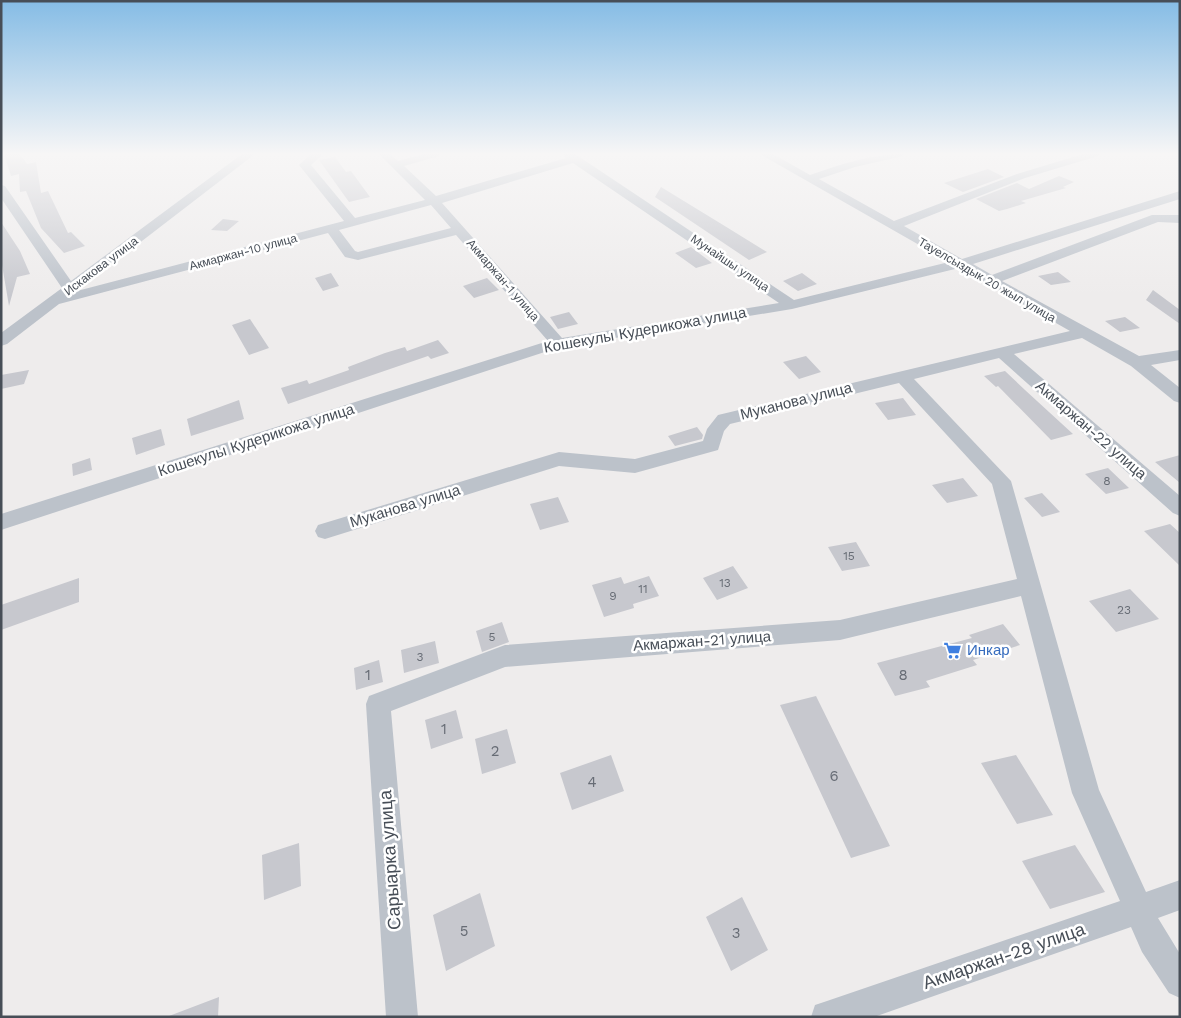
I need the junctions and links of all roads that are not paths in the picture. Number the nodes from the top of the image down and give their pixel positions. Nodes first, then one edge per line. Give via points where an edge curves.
1 (434, 201) edge
2 (10, 202) edge
3 (186, 202) edge
4 (335, 202) edge
5 (432, 202) edge
6 (638, 202) edge
7 (850, 202) edge
8 (956, 202) edge
9 (1159, 202) edge
10 (1180, 219) edge
11 (352, 223) junction
12 (893, 226) junction
13 (331, 228) junction
14 (459, 230) junction
15 (959, 264) junction
16 (989, 281) junction
17 (70, 290) junction
18 (55, 301) junction
19 (792, 305) junction
20 (1082, 333) junction
21 (1, 341) edge
22 (558, 343) junction
23 (1002, 352) junction
24 (1180, 355) edge
25 (1137, 362) junction
26 (901, 375) junction
27 (1180, 397) edge
28 (1180, 508) edge
29 (1, 522) edge
30 (324, 531) dead end
31 (1029, 585) junction
32 (378, 704) joint
33 (1180, 895) edge
34 (1138, 910) junction
35 (1180, 982) edge
36 (402, 1017) edge
37 (827, 1017) edge

1 - 14 street, Акмаржан-1 улица
2 - 17 street
3 - 17 street, Искакова улица
4 - 11 street
5 - 11 street, Акмаржан-10 улица
6 - 19 street, Мунайшы улица
7 - 12 street, Тауелсыздык 20 жыл улица
8 - 12 street
9 - 15 street, Кошекулы Кудерикожа улица
10 - 16 street via 1157,218
11 - 13 street, Акмаржан-10 улица
12 - 15 street, Тауелсыздык 20 жыл улица
13 - 14 street via 350,254 358,256
13 - 18 street, Акмаржан-10 улица
14 - 22 street, Акмаржан-1 улица
15 - 16 street, Тауелсыздык 20 жыл улица
15 - 19 street, Кошекулы Кудерикожа улица
16 - 20 street, Тауелсыздык 20 жыл улица
17 - 18 street, Искакова улица
18 - 21 street, Искакова улица
19 - 22 street, Кошекулы Кудерикожа улица
20 - 23 street, Муканова улица
20 - 25 street, Тауелсыздык 20 жыл улица
22 - 29 street, Кошекулы Кудерикожа улица
23 - 26 street, Муканова улица
23 - 28 street, Акмаржан-22 улица
24 - 25 street
25 - 27 street, Тауелсыздык 20 жыл улица
26 - 30 street, Муканова улица via 724,419 716,429 711,445 635,466 559,459
26 - 31 street via 1002,481
31 - 32 street, Акмаржан-21 улица via 840,630 505,656
31 - 34 street via 1086,793
32 - 36 street, Сарыарка улица
33 - 34 street, Акмаржан-28 улица
34 - 35 street via 1152,941
34 - 37 street, Акмаржан-28 улица

